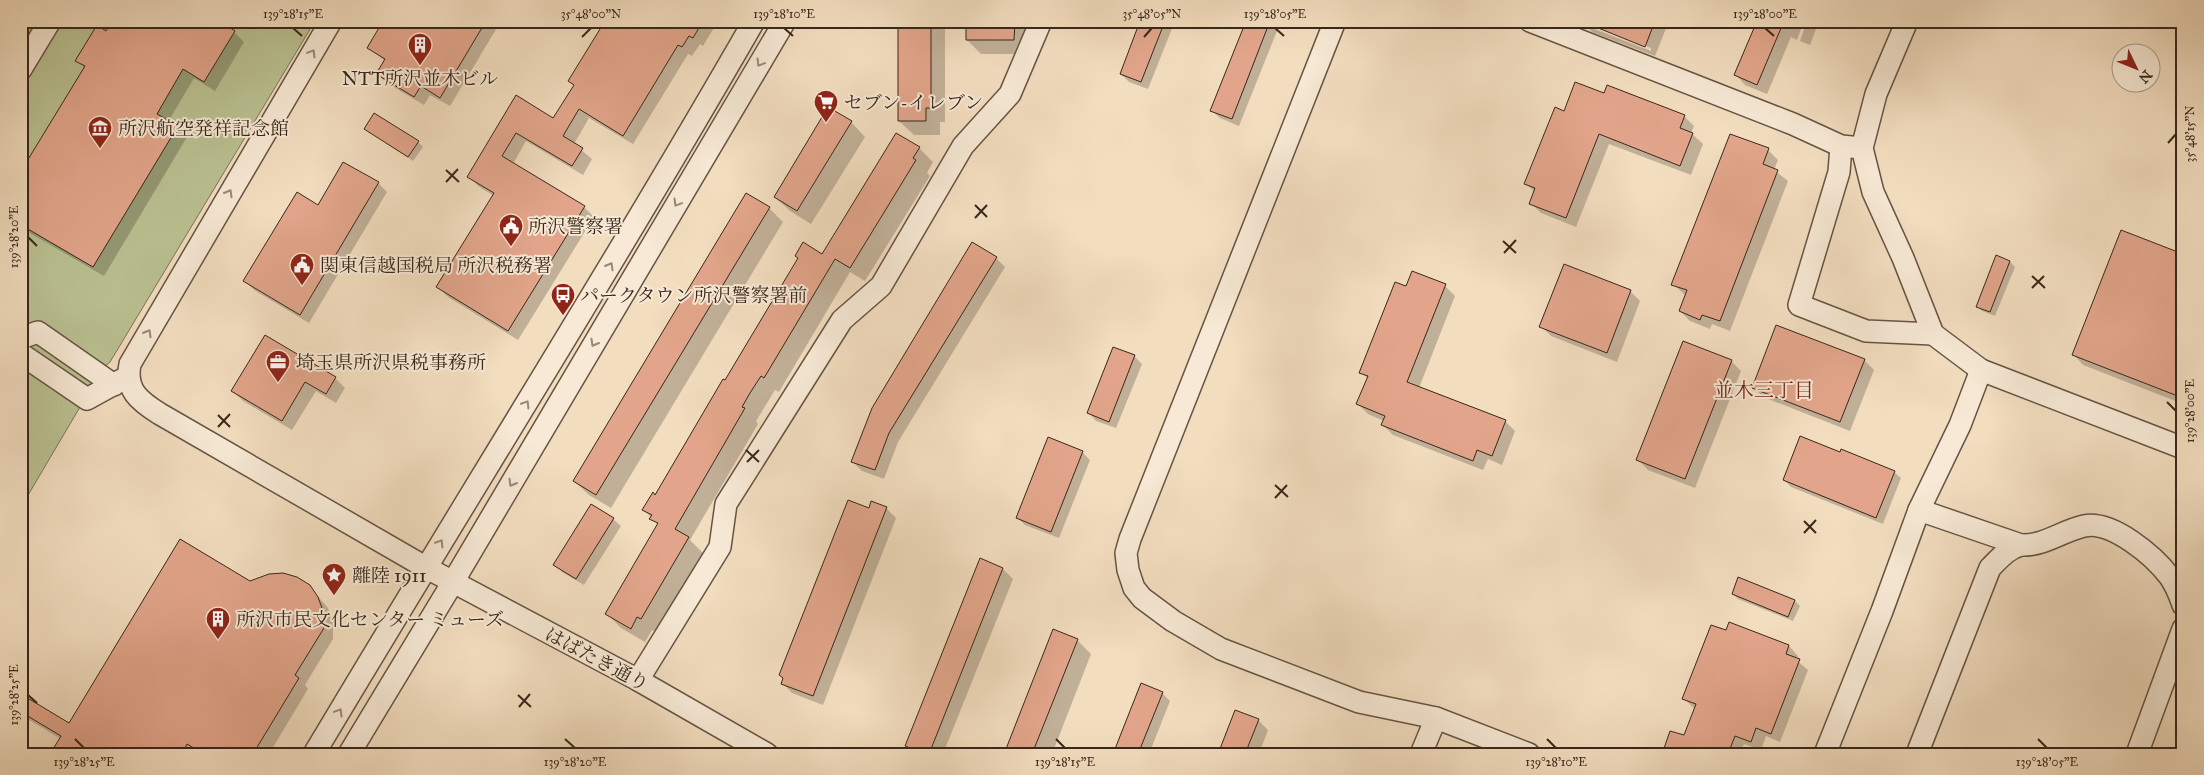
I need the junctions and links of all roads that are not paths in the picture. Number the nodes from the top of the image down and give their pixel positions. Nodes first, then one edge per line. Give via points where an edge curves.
1 (50, 21) edge
2 (331, 21) edge
3 (754, 21) edge
4 (785, 21) edge
5 (1041, 21) edge
6 (1335, 21) edge
7 (1530, 21) edge
8 (1907, 21) edge
9 (21, 69) edge
10 (1841, 146) junction
11 (1862, 148) junction
12 (1933, 334) junction
13 (21, 338) edge
14 (21, 354) edge
15 (1981, 370) junction
16 (121, 381) junction
17 (2183, 448) edge
18 (1919, 510) junction
19 (2021, 545) junction
20 (425, 567) junction
21 (454, 582) junction
22 (2183, 605) edge
23 (2183, 628) edge
24 (638, 680) junction
25 (1436, 718) junction
26 (314, 754) edge
27 (349, 754) edge
28 (767, 754) edge
29 (1421, 754) edge
30 (1529, 754) edge
31 (1825, 754) edge
32 (1917, 754) edge
33 (2136, 754) edge

1 - 9 street
16 -> 2 street
20 -> 3 street via 592,296
4 -> 21 street
5 - 24 street via 1010,94 963,146 881,286 842,320 726,504 720,547
6 - 25 street via 1130,539 1126,553 1128,570 1134,588 1148,605 1221,650 1359,702
7 - 10 street via 1793,124
8 - 11 street via 1876,94
10 - 11 street
10 - 12 street via 1839,172 1799,305 1866,331
11 - 12 street via 1873,192
12 - 15 street
13 - 16 street via 38,332
14 - 16 street via 87,399
15 - 17 street
15 - 18 street via 1960,425
16 - 20 street, はばたき通り via 154,410
18 - 19 street
18 - 31 street
19 - 22 street via 2043,542 2083,526 2109,529 2138,546 2170,577
19 - 32 street via 2002,555 1990,568
20 - 21 street, はばたき通り
26 -> 20 street
21 - 24 street, はばたき通り
21 - 27 street
23 - 33 street
24 - 28 street, はばたき通り
25 - 29 street
25 - 30 street

